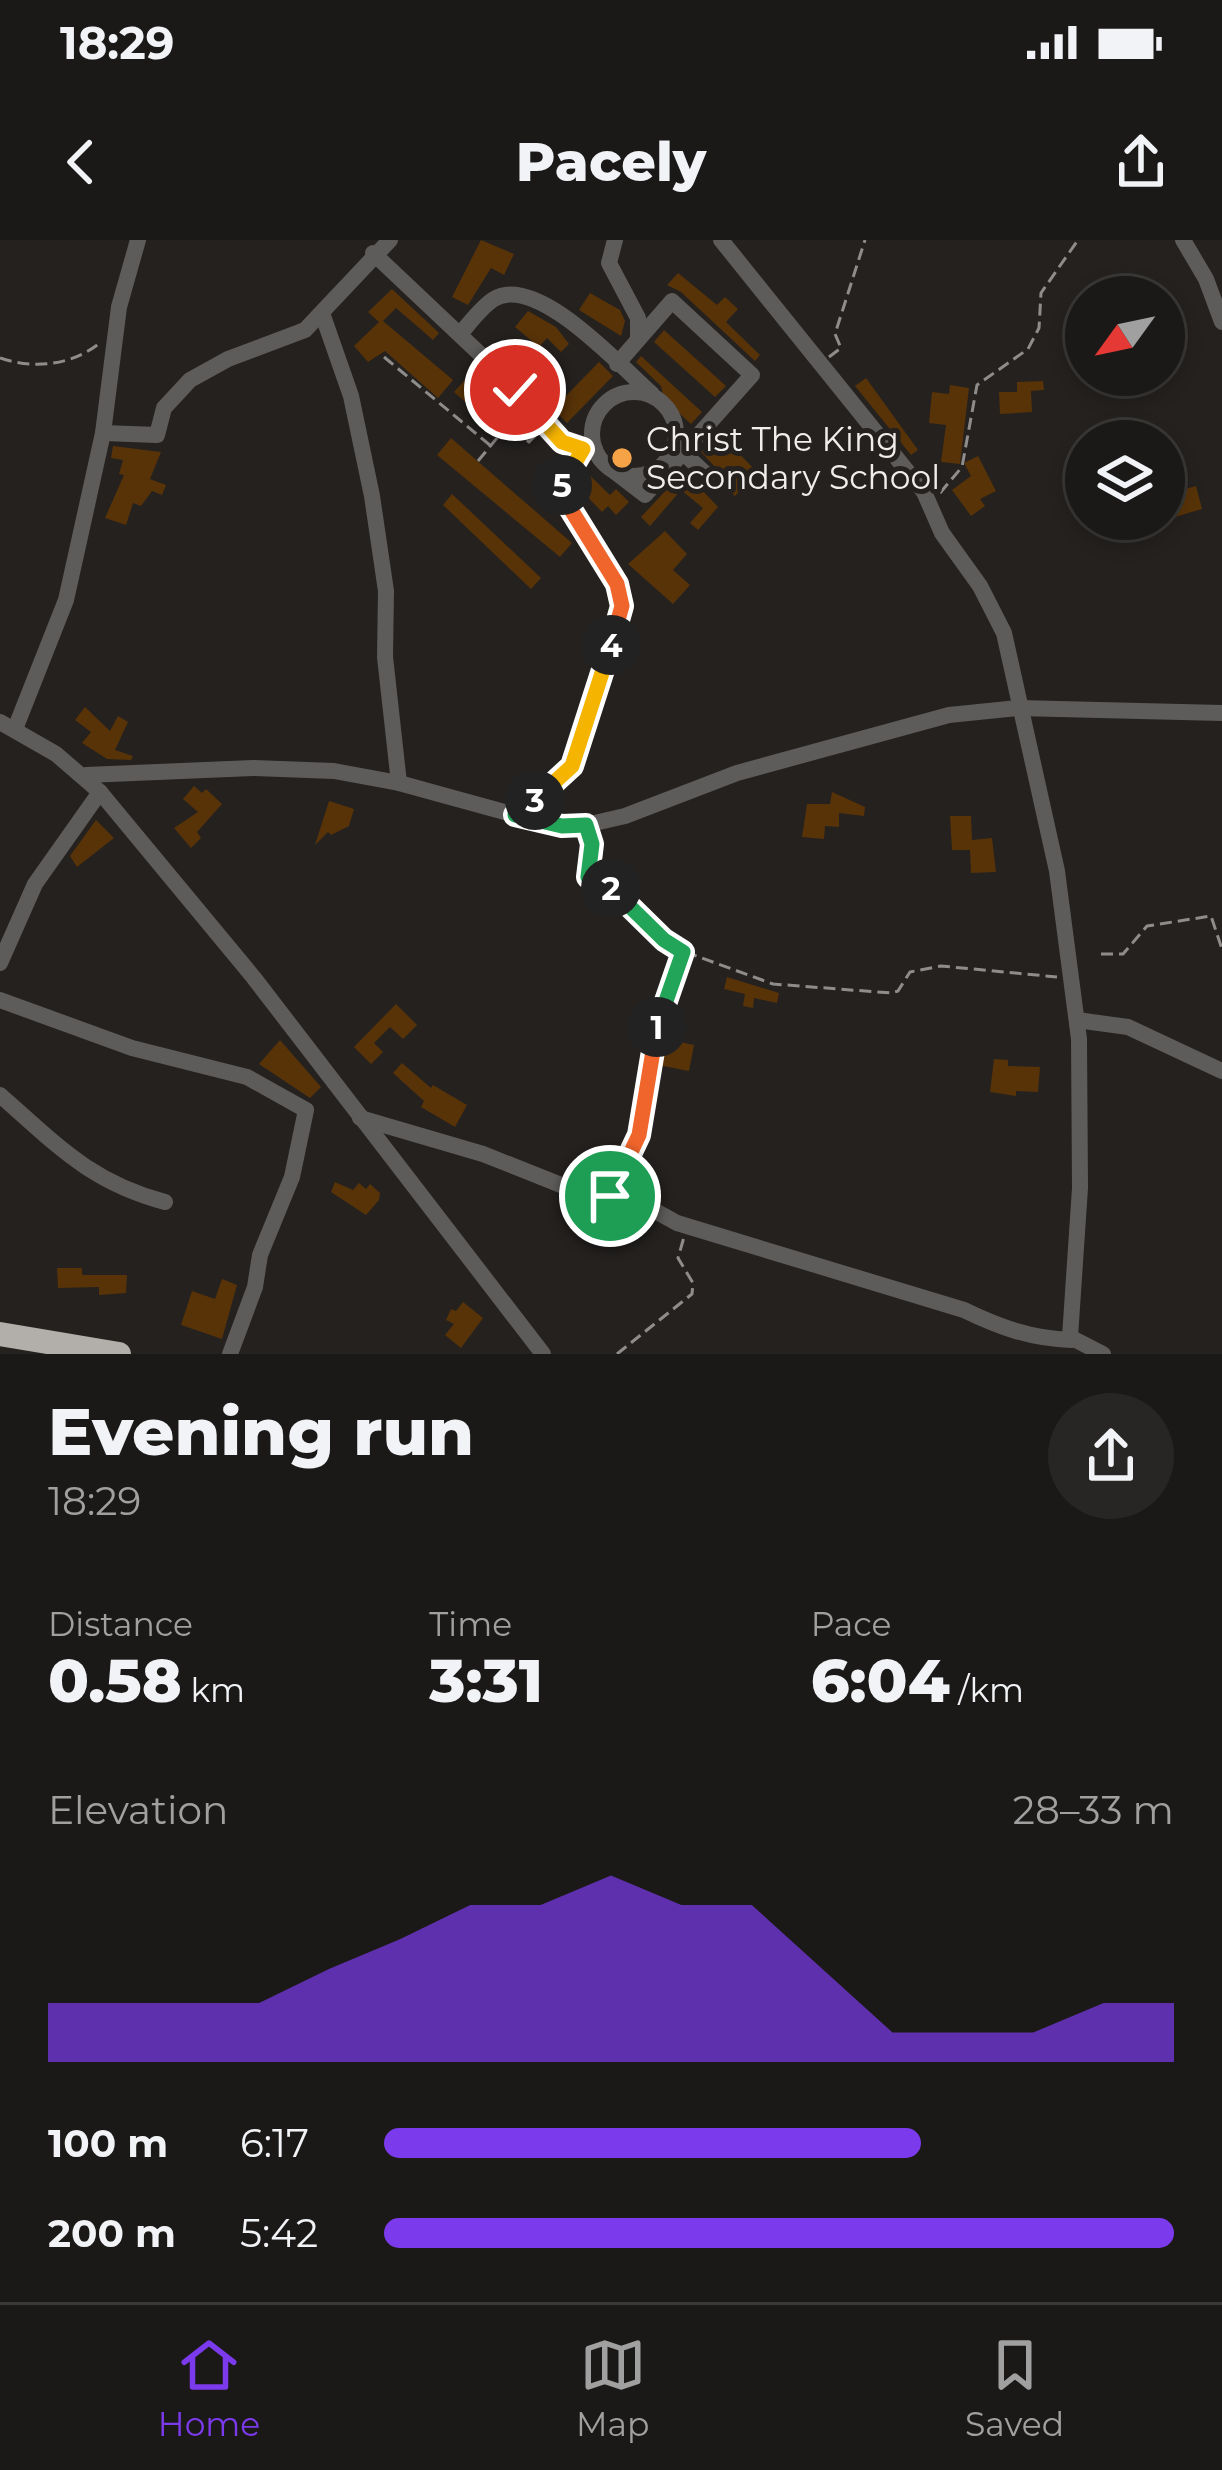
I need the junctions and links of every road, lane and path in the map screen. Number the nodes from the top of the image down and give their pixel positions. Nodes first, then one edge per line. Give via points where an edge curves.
1 (138, 240) edge
2 (390, 240) edge
3 (614, 240) edge
4 (722, 240) edge
5 (865, 240) edge
6 (1078, 240) edge
7 (1183, 240) edge
8 (374, 253) junction
9 (323, 316) junction
10 (1222, 322) edge
11 (117, 331) junction
12 (460, 334) junction
13 (638, 340) junction
14 (384, 357) dead end
15 (0, 358) edge
16 (823, 362) junction
17 (617, 364) junction
18 (515, 390) junction
19 (657, 398) junction
20 (508, 425) junction
21 (547, 425) junction
22 (104, 433) junction
23 (491, 446) junction
24 (589, 449) junction
25 (679, 449) junction
26 (478, 461) dead end
27 (706, 475) dead end
28 (931, 504) junction
29 (1018, 708) junction
30 (1222, 713) edge
31 (8, 725) edge
32 (86, 775) junction
33 (399, 783) junction
34 (100, 792) junction
35 (515, 815) junction
36 (586, 825) junction
37 (1222, 949) edge
38 (683, 952) junction
39 (1101, 954) dead end
40 (0, 963) edge
41 (1070, 978) junction
42 (0, 1000) edge
43 (1077, 1020) junction
44 (1222, 1071) edge
45 (0, 1096) edge
46 (360, 1118) junction
47 (610, 1196) junction
48 (165, 1202) dead end
49 (688, 1226) junction
50 (522, 1325) junction
51 (0, 1334) edge
52 (1071, 1340) junction
53 (118, 1354) edge
54 (230, 1354) edge
55 (520, 1354) edge
56 (543, 1354) edge
57 (617, 1354) edge
58 (1103, 1354) edge

1 - 11 street
2 - 8 street
3 - 13 street via 609,262 638,318
4 - 16 street
5 - 16 path via 835,334 841,348
6 - 28 path via 1041,293 1028,349 976,385 962,467
7 - 10 street
8 - 9 street
8 - 12 street
9 - 22 street via 190,380 164,408 157,435
9 - 33 street via 351,396 381,550
11 - 15 path via 80,359
11 - 22 street
12 - 17 street via 493,300 529,295
12 - 18 street
13 - 17 street
13 - 25 street via 672,301 752,375
14 - 23 path
16 - 28 street
17 - 19 street
18 - 20 path via 500,418
18 - 21 street
19 - 24 street via 635,391 604,403
19 - 25 street via 672,416
20 - 21 path via 529,442
20 - 23 path
21 - 24 street via 569,447
22 - 31 street via 66,600
23 - 26 path
24 - 25 street via 645,496
24 - 35 street via 562,491 622,606 572,766
25 - 27 street
28 - 29 street via 1004,633
29 - 30 street
29 - 36 street via 949,715
29 - 41 street via 1047,818
31 - 32 street
32 - 33 street via 253,767
32 - 34 street
33 - 35 street
34 - 40 street via 35,884
34 - 46 street
35 - 36 street
36 - 38 path via 588,877 618,890
37 - 39 path via 1210,916 1147,926 1124,954
38 - 41 path via 772,984 891,993 910,972 941,966
38 - 47 path via 662,1009 633,1156
41 - 43 street
42 - 54 street via 132,1048 247,1077 306,1110 292,1177
43 - 44 street via 1129,1027
43 - 52 street via 1080,1188
45 - 48 street via 85,1170
46 - 47 street
46 - 50 street
47 - 49 street
49 - 52 street via 999,1327
49 - 57 path via 677,1258 692,1294
50 - 55 street
50 - 56 street
51 - 53 highway
52 - 58 street

